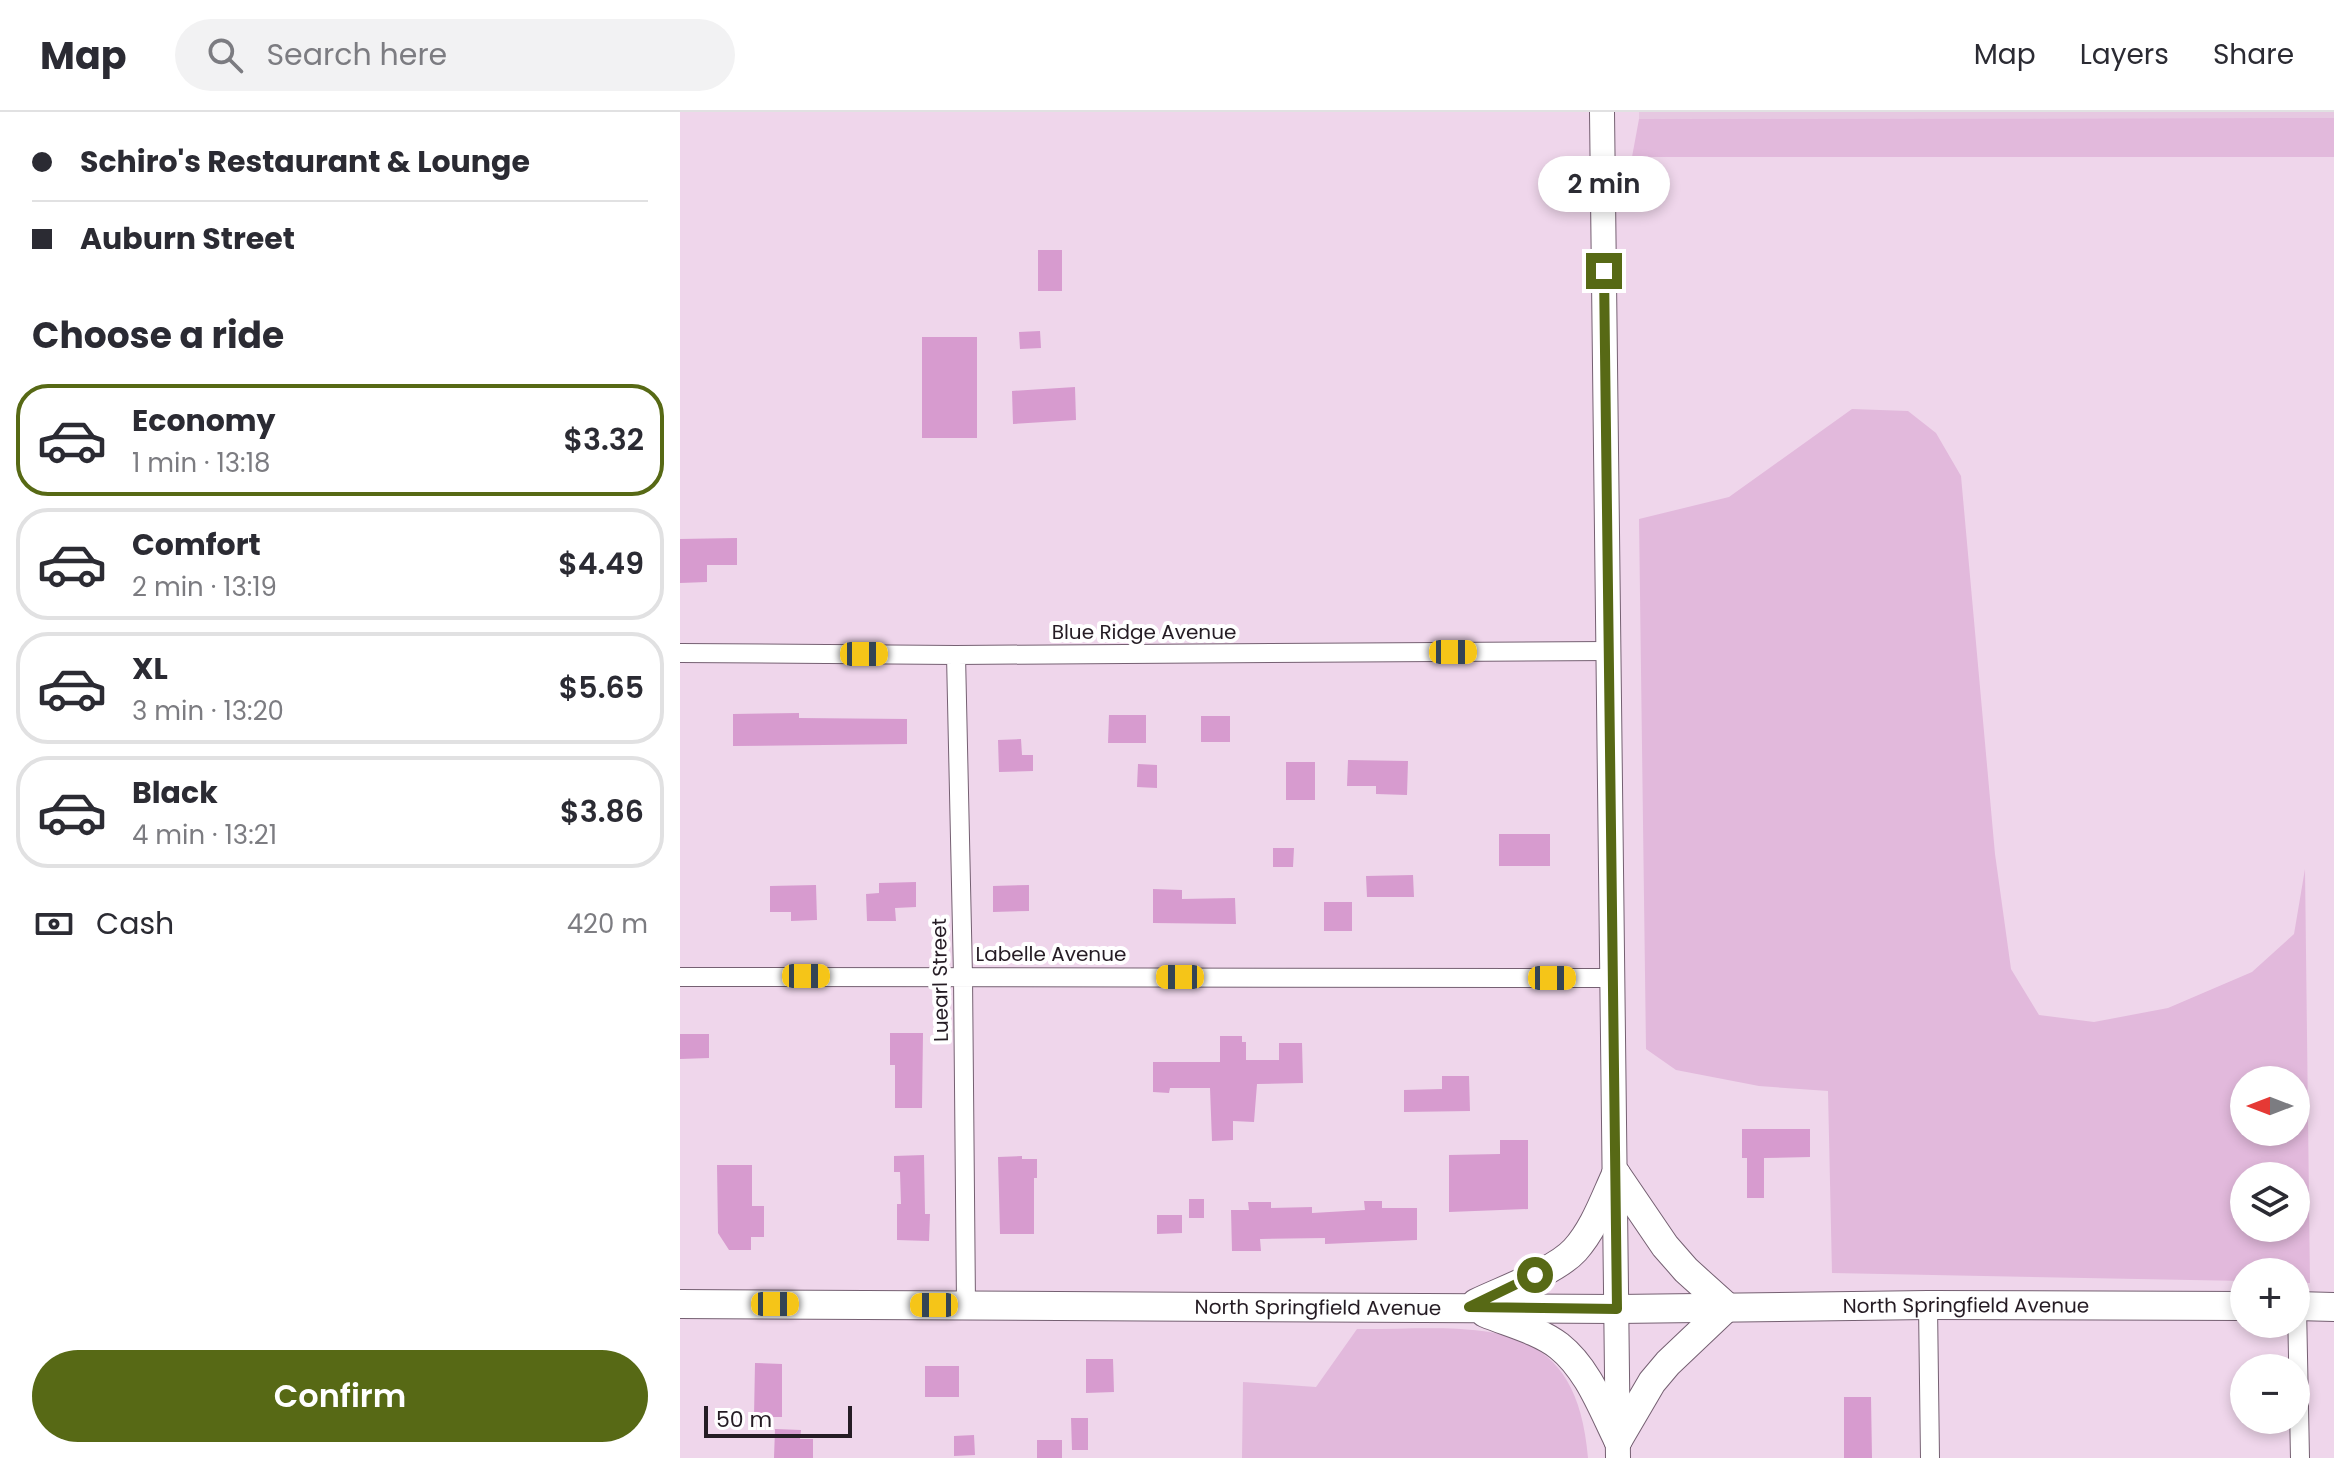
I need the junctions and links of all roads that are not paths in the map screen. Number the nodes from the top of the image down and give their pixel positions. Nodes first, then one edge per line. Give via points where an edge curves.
1 (1602, 112) edge
2 (1609, 651) junction
3 (680, 653) edge
4 (956, 655) junction
5 (963, 976) junction
6 (680, 977) edge
7 (1614, 978) junction
8 (1616, 1174) junction
9 (680, 1304) edge
10 (966, 1305) junction
11 (1928, 1305) junction
12 (2230, 1306) edge
13 (2310, 1306) edge
14 (1469, 1307) junction
15 (1727, 1307) junction
16 (2334, 1307) edge
17 (1617, 1309) junction
18 (2298, 1338) edge
19 (1618, 1449) edge
20 (1930, 1458) edge
21 (2300, 1458) edge

1 - 2 main road
2 - 4 street, Blue Ridge Avenue
2 - 7 main road
3 - 4 street, Blue Ridge Avenue
4 - 5 street, Luearl Street
5 - 6 street, Labelle Avenue
5 - 7 street, Labelle Avenue
5 - 10 street, Luearl Street
7 - 8 main road
8 - 14 main road via 1590,1230 1573,1252
8 - 15 main road via 1665,1246
8 - 17 main road
9 - 10 main road, North Springfield Avenue
10 - 14 main road, North Springfield Avenue
11 - 12 main road, North Springfield Avenue
11 - 15 main road, North Springfield Avenue
11 - 20 street
13 - 16 main road
14 - 17 main road, North Springfield Avenue
14 - 19 main road via 1560,1347 1587,1379
15 - 17 main road, North Springfield Avenue
15 - 19 main road via 1652,1382
17 - 19 main road
18 - 21 street

